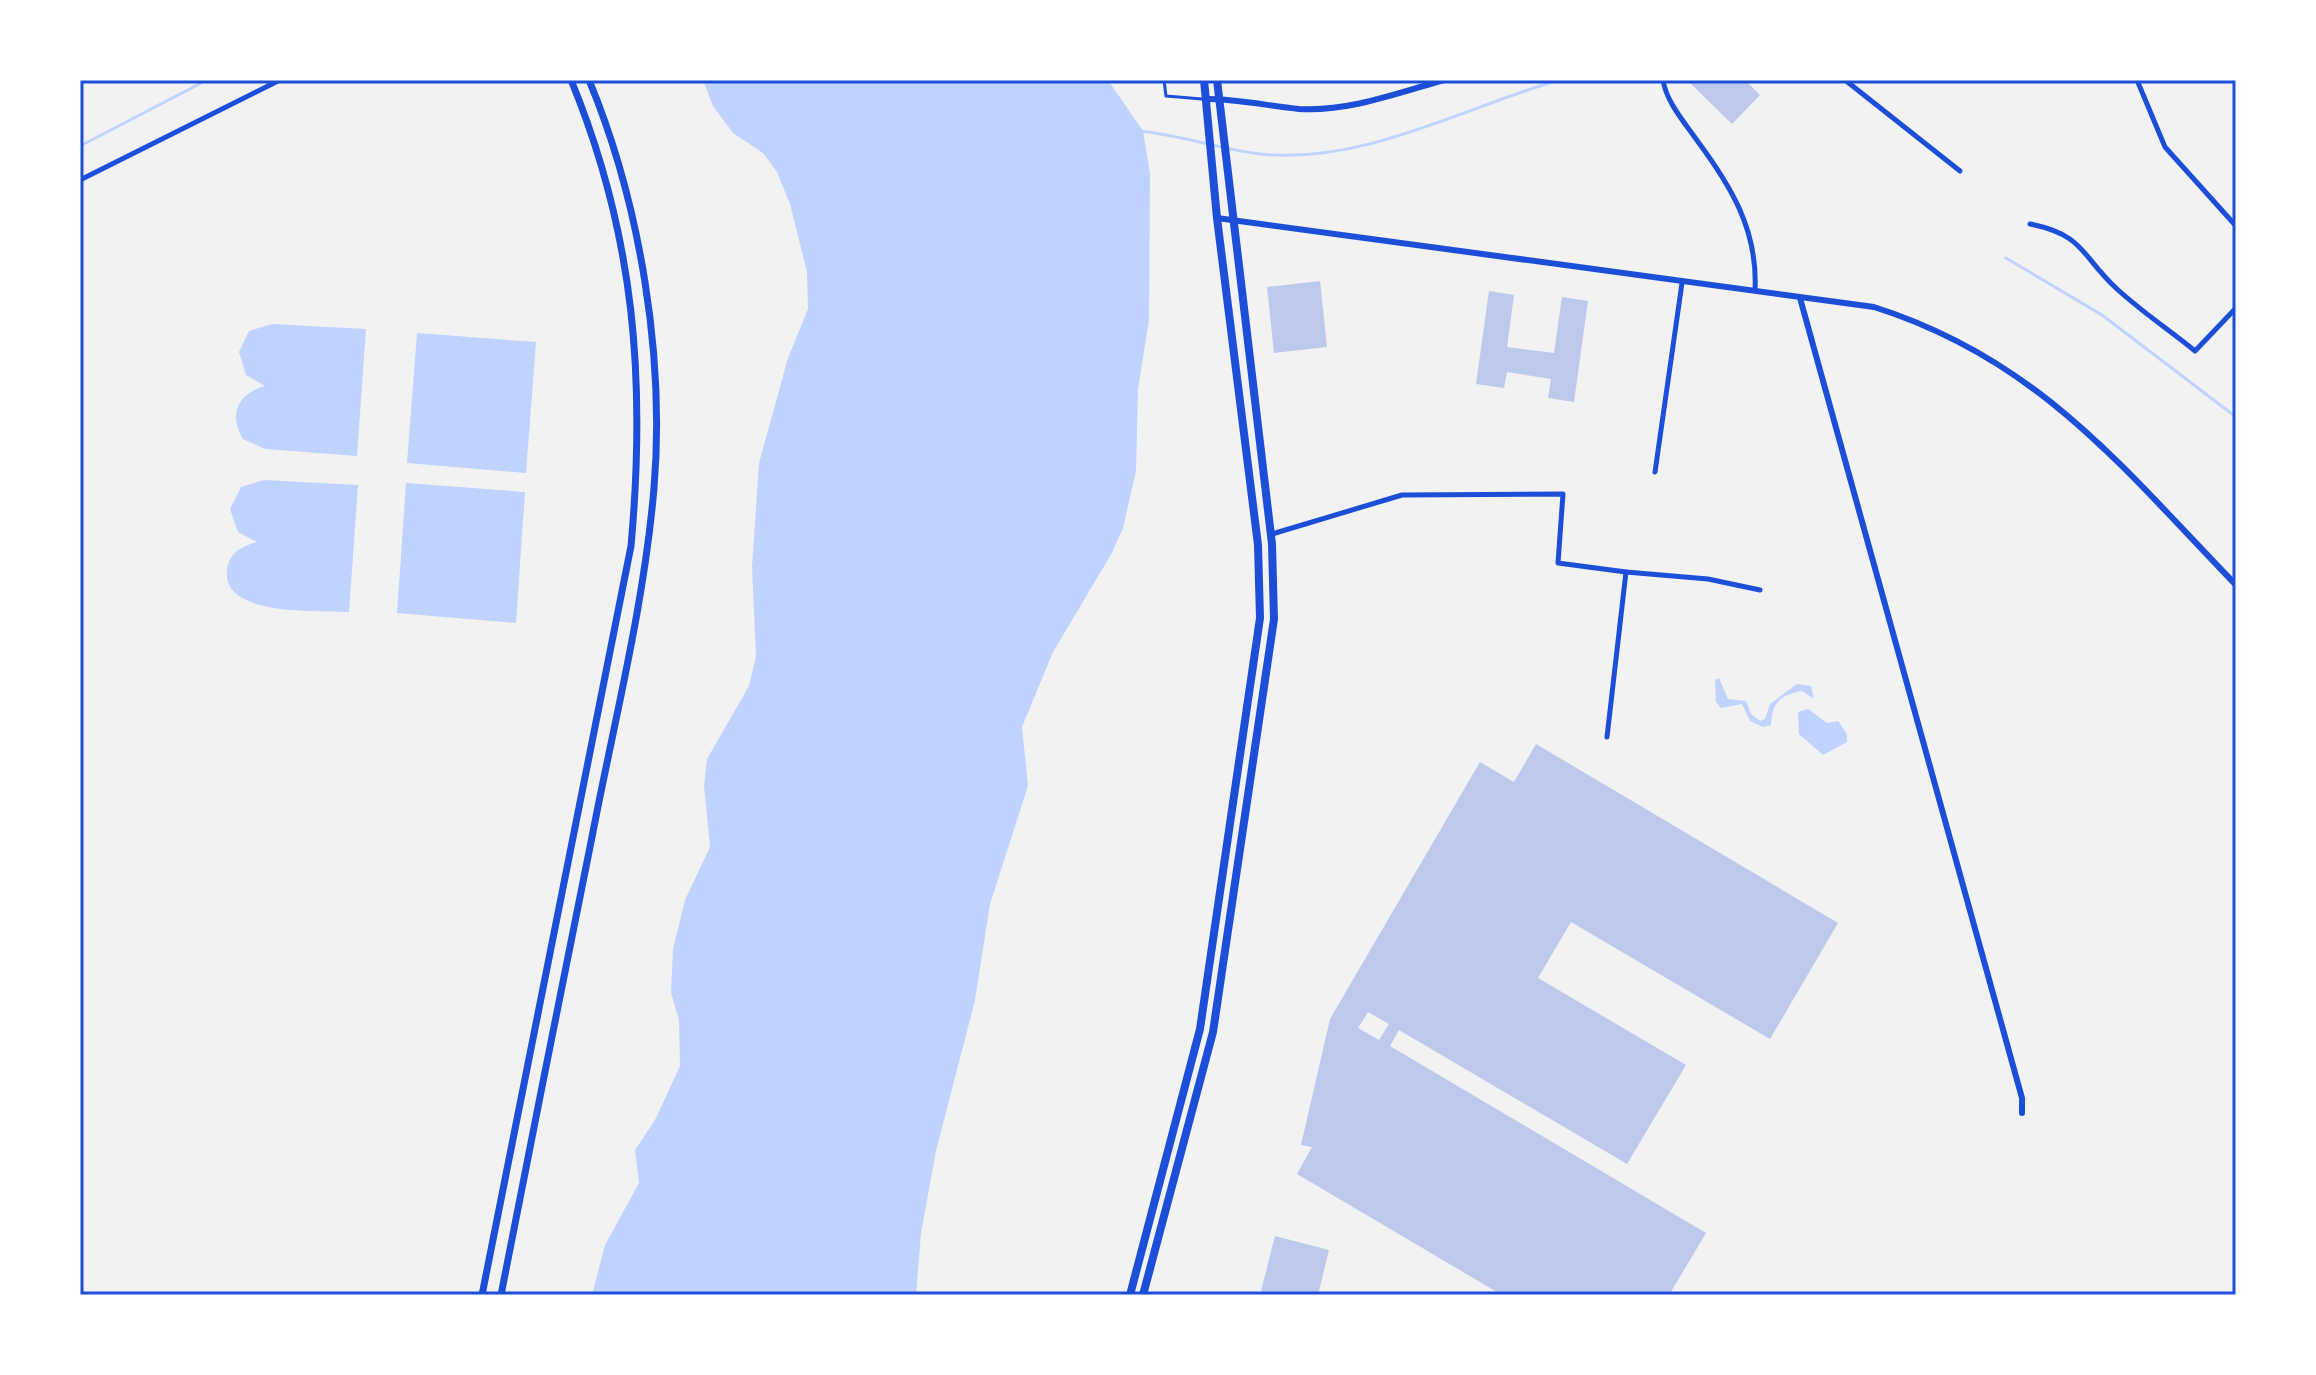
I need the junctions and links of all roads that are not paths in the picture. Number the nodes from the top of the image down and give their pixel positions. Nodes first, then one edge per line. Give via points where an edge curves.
1 (280, 80) edge
2 (571, 80) edge
3 (589, 80) edge
4 (1164, 80) edge
5 (1204, 80) edge
6 (1217, 80) edge
7 (1444, 80) edge
8 (1663, 80) edge
9 (1845, 80) edge
10 (2137, 80) edge
11 (1207, 99) junction
12 (1219, 99) junction
13 (1960, 171) dead end
14 (80, 180) edge
15 (1217, 218) junction
16 (1233, 220) junction
17 (2030, 224) dead end
18 (2236, 226) edge
19 (1682, 283) junction
20 (1755, 290) junction
21 (1800, 298) junction
22 (2236, 308) edge
23 (1655, 472) dead end
24 (1271, 535) junction
25 (1626, 572) junction
26 (2236, 585) edge
27 (1760, 590) dead end
28 (1607, 737) dead end
29 (2022, 1113) dead end
30 (482, 1295) edge
31 (501, 1295) edge
32 (1130, 1295) edge
33 (1143, 1295) edge

1 - 14 street
2 - 30 main road via 615,214 637,341 639,455 631,546
3 - 31 main road via 625,183 643,271 656,401 654,488 638,606
4 - 11 street via 1166,96
5 - 11 highway
6 - 12 highway
7 - 12 main road via 1360,104 1301,109
8 - 20 street via 1682,119 1729,183 1757,257
9 - 13 street
10 - 18 street via 2165,147
11 - 12 main road
11 - 15 highway
12 - 16 highway
15 - 16 main road
15 - 32 highway via 1258,545 1260,618 1200,1029
16 - 19 main road
16 - 24 highway
17 - 22 street via 2082,245 2115,288 2195,351
19 - 20 main road
19 - 23 street
20 - 21 main road
21 - 26 main road via 1874,307 1928,324 2008,368 2088,432
21 - 29 main road
24 - 25 street via 1402,495 1563,494 1558,563
24 - 33 highway via 1274,619 1213,1032
25 - 27 street
25 - 28 street

